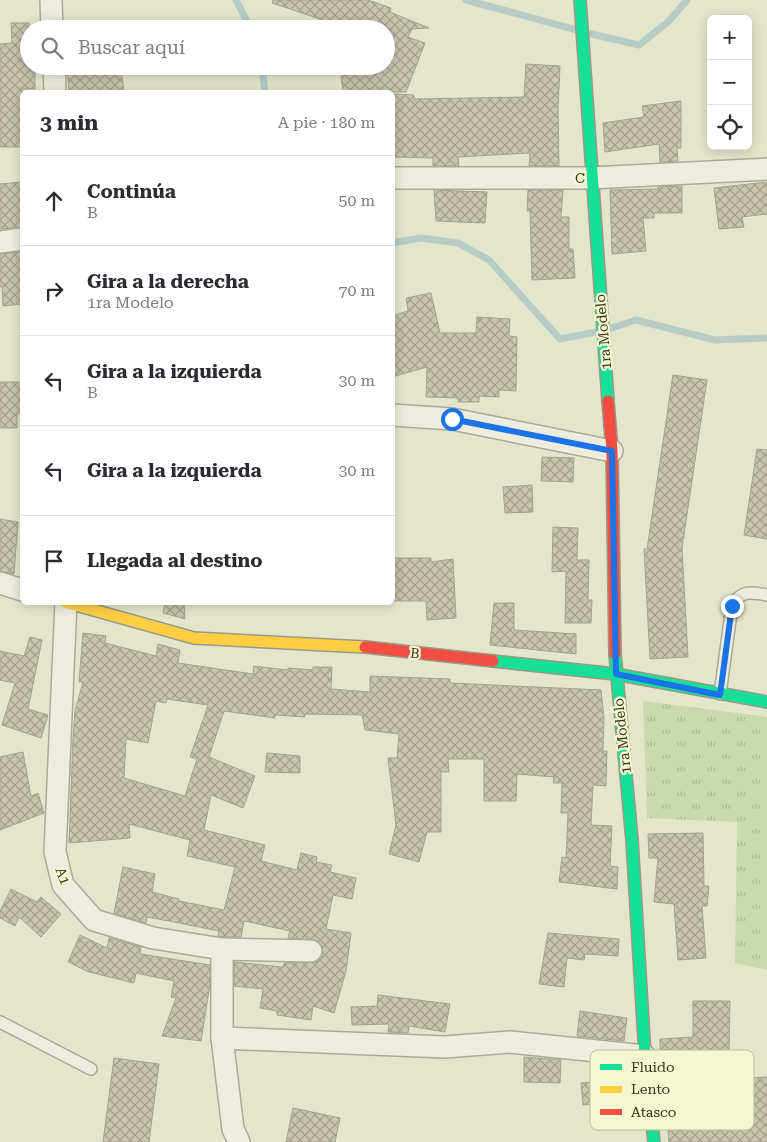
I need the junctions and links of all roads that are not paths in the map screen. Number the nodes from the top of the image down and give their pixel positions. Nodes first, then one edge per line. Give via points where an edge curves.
1 (51, 0) edge
2 (580, 0) edge
3 (52, 20) edge
4 (54, 75) edge
5 (55, 90) edge
6 (767, 169) edge
7 (395, 178) edge
8 (591, 178) junction
9 (20, 239) edge
10 (0, 242) edge
11 (395, 415) edge
12 (612, 451) junction
13 (0, 583) edge
14 (20, 589) edge
15 (767, 595) edge
16 (66, 605) edge
17 (73, 605) edge
18 (616, 674) junction
19 (720, 695) junction
20 (767, 702) edge
21 (222, 949) junction
22 (311, 951) dead end
23 (0, 1022) edge
24 (222, 1038) junction
25 (590, 1050) edge
26 (645, 1050) edge
27 (91, 1069) dead end
28 (239, 1142) edge

1 - 3 street
2 - 8 street, 1ra Modelo
4 - 5 street
6 - 8 street, C
7 - 8 street, C
8 - 12 street, 1ra Modelo
9 - 10 street
11 - 12 street via 452,419
12 - 18 street, 1ra Modelo
13 - 14 street
15 - 19 lane via 747,592 738,596 732,606
16 - 21 street, A1 via 56,852 63,885 94,920 153,938
17 - 18 street, B via 194,638 361,647
18 - 19 street, B
18 - 26 street, 1ra Modelo via 632,840
19 - 20 street, B
21 - 22 street, A1
21 - 24 street
23 - 27 lane
24 - 25 street via 445,1047 510,1042
24 - 28 street via 233,1129

